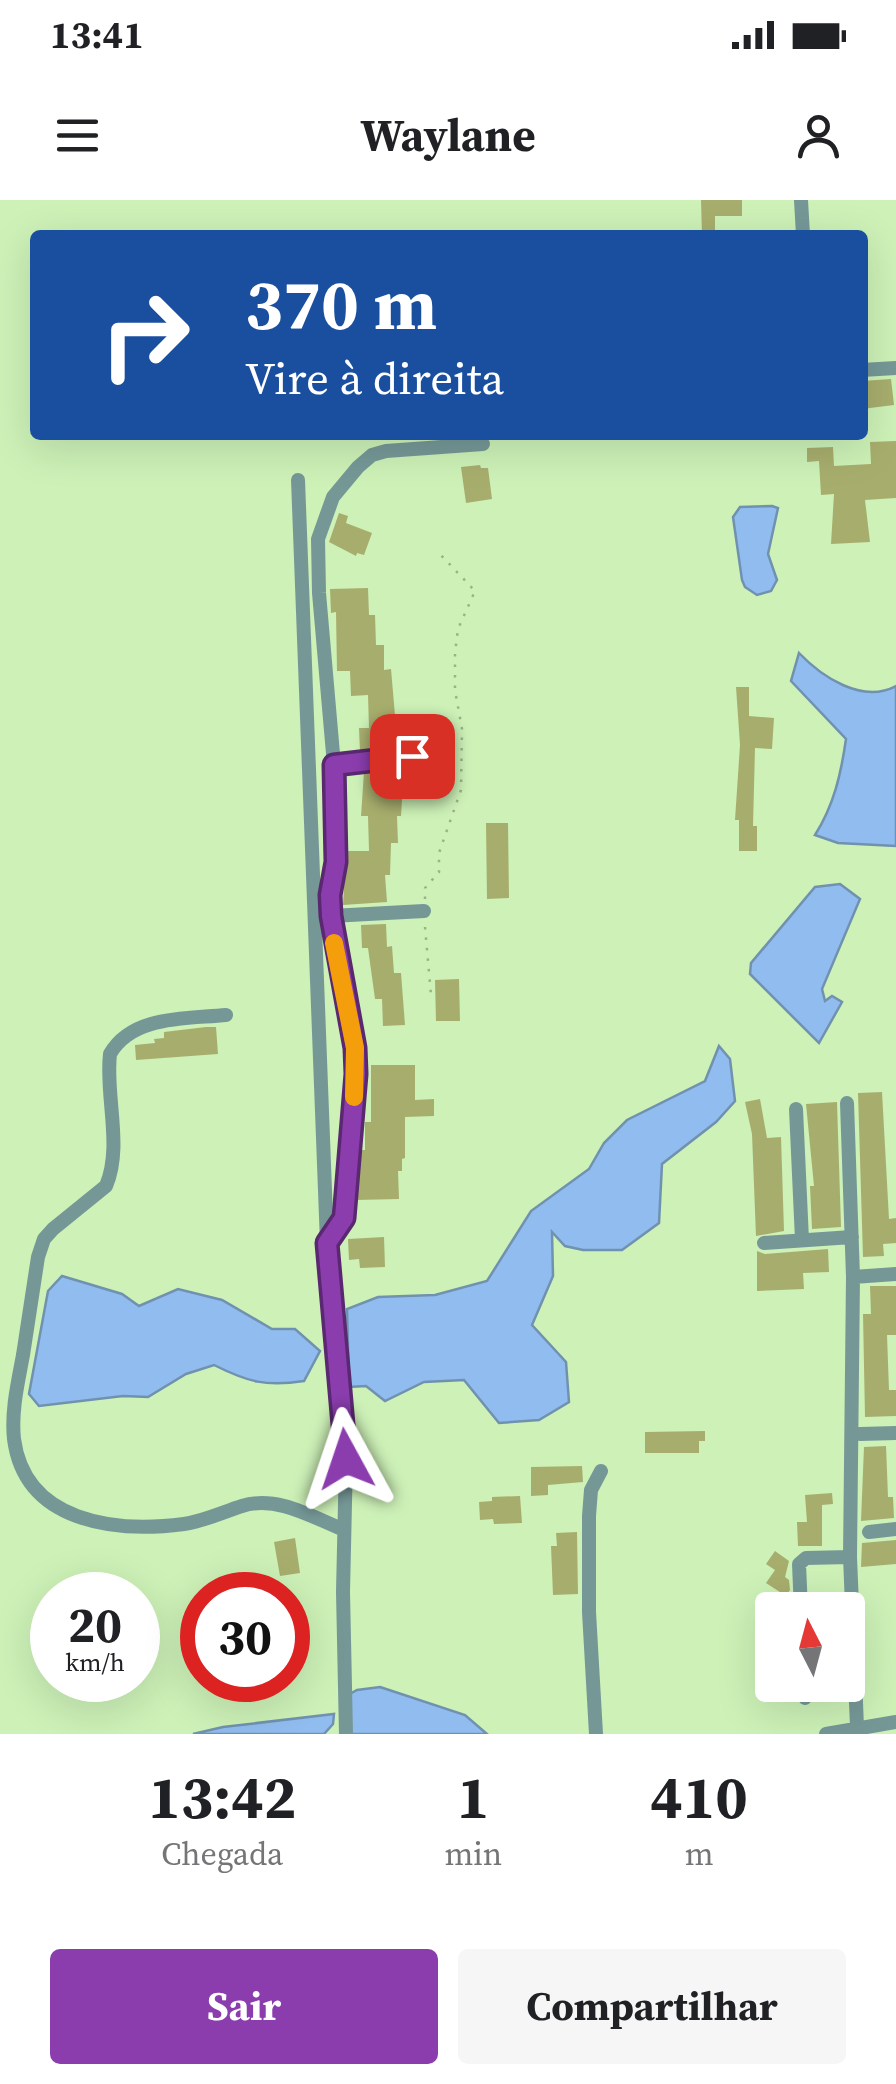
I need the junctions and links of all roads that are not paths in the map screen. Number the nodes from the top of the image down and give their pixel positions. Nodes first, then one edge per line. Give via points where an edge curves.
1 (801, 200) edge
2 (803, 230) edge
3 (896, 368) edge
4 (868, 370) edge
5 (483, 444) dead end
6 (298, 480) dead end
7 (412, 756) dead end
8 (334, 765) junction
9 (424, 911) road end
10 (331, 916) junction
11 (226, 1015) dead end
12 (846, 1103) dead end
13 (796, 1109) dead end
14 (852, 1237) junction
15 (802, 1240) junction
16 (327, 1243) junction
17 (764, 1243) dead end
18 (896, 1274) edge
19 (853, 1277) junction
20 (896, 1432) edge
21 (860, 1434) dead end
22 (601, 1471) dead end
23 (896, 1529) edge
24 (344, 1530) junction
25 (868, 1532) dead end
26 (850, 1558) junction
27 (801, 1592) edge
28 (896, 1722) edge
29 (857, 1727) junction
30 (346, 1734) edge
31 (596, 1734) edge
32 (826, 1734) edge

1 - 2 street
3 - 4 street
5 - 8 street via 372,455 333,497 318,539
6 - 16 street
7 - 8 street
8 - 10 street
9 - 10 street
10 - 16 street via 356,1074 344,1218
11 - 24 street via 144,1026 125,1035 110,1054 110,1178 44,1238 14,1405 14,1439 30,1480 66,1515 138,1527 185,1524 268,1502
12 - 14 street
13 - 15 street
14 - 15 street
14 - 19 street
15 - 17 street
16 - 24 street via 346,1459
18 - 19 street
19 - 26 street
20 - 21 street
22 - 31 street via 591,1490 590,1516
23 - 25 street
24 - 30 street
26 - 27 street via 806,1558
26 - 29 street
28 - 29 street
29 - 32 street

